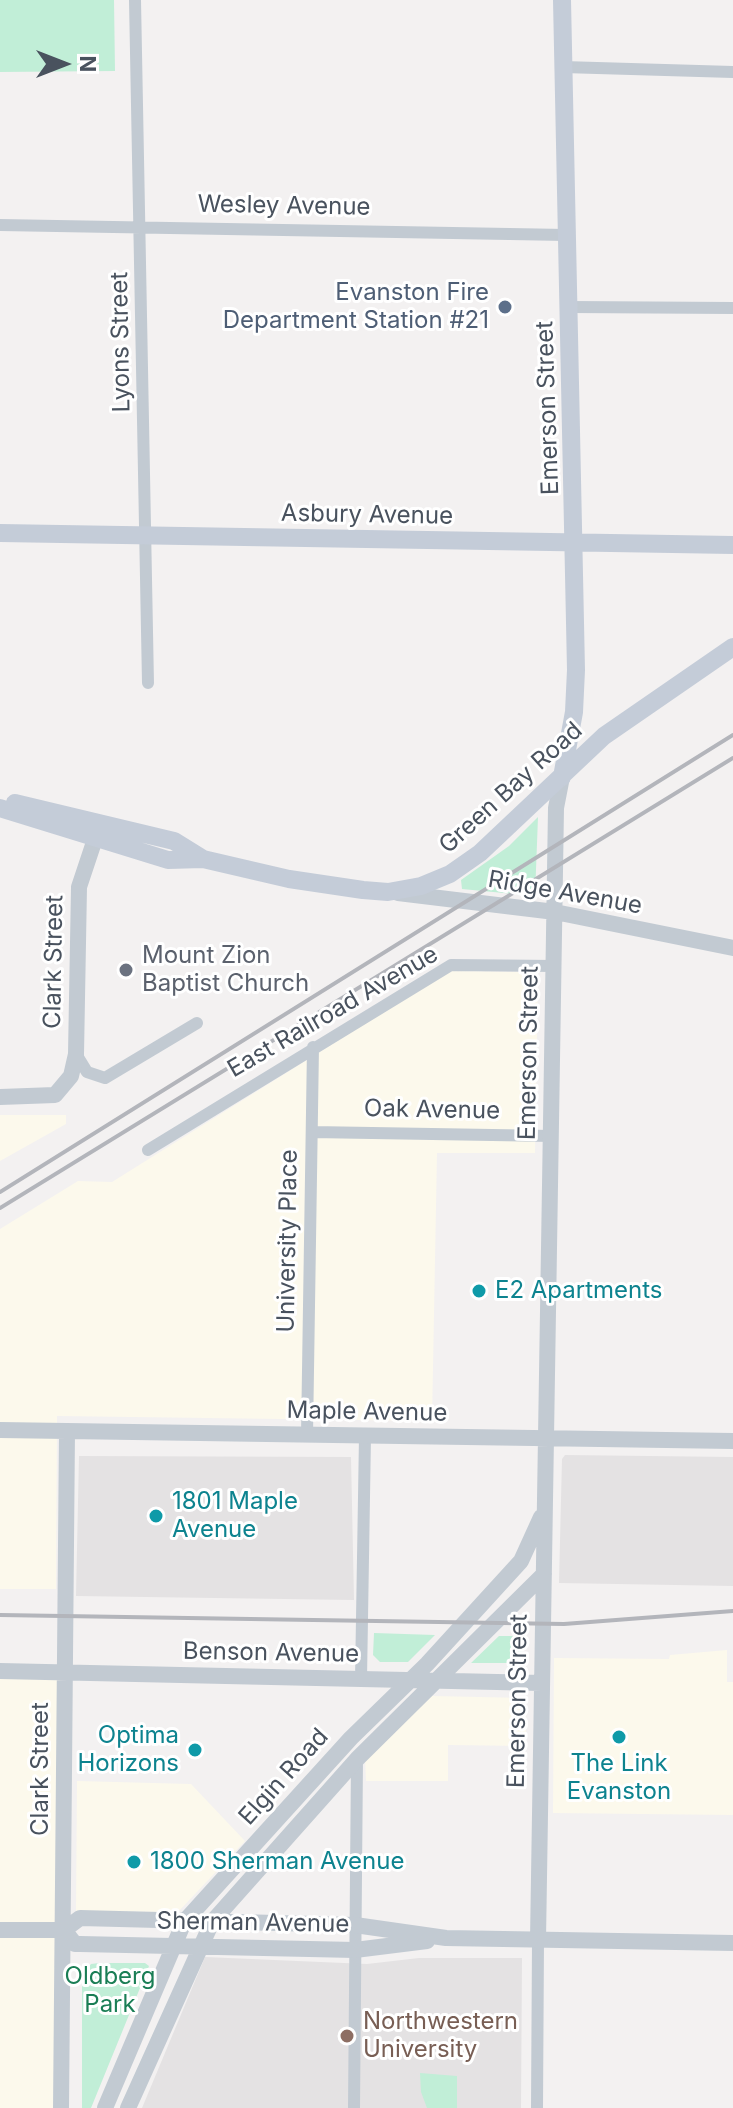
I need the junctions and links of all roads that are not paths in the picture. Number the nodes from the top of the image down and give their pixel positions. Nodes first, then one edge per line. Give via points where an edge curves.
1 (135, 0) edge
2 (562, 0) edge
3 (563, 67) junction
4 (733, 72) edge
5 (0, 225) edge
6 (141, 225) junction
7 (566, 235) junction
8 (569, 307) junction
9 (733, 308) edge
10 (0, 533) edge
11 (147, 535) junction
12 (576, 542) junction
13 (733, 545) edge
14 (733, 647) edge
15 (148, 683) dead end
16 (562, 777) junction
17 (0, 805) edge
18 (131, 829) junction
19 (95, 839) junction
20 (203, 859) junction
21 (388, 892) junction
22 (555, 912) junction
23 (733, 948) edge
24 (555, 966) junction
25 (197, 1023) dead end
26 (313, 1047) junction
27 (76, 1054) junction
28 (0, 1097) edge
29 (312, 1132) junction
30 (552, 1136) junction
31 (148, 1150) dead end
32 (0, 1430) edge
33 (67, 1431) junction
34 (307, 1435) junction
35 (365, 1436) junction
36 (546, 1438) junction
37 (733, 1441) edge
38 (544, 1508) junction
39 (544, 1574) junction
40 (0, 1671) edge
41 (65, 1672) junction
42 (361, 1679) junction
43 (410, 1680) junction
44 (435, 1680) junction
45 (542, 1683) junction
46 (357, 1759) junction
47 (184, 1922) junction
48 (212, 1922) junction
49 (355, 1925) junction
50 (0, 1930) edge
51 (23, 1930) junction
52 (64, 1930) junction
53 (446, 1938) junction
54 (538, 1940) junction
55 (733, 1943) edge
56 (173, 1945) junction
57 (199, 1946) junction
58 (355, 1950) junction
59 (63, 1959) junction
60 (61, 2108) edge
61 (105, 2108) edge
62 (128, 2108) edge
63 (354, 2108) edge
64 (537, 2108) edge

1 - 6 street, Lyons Street
2 - 3 main road, Emerson Street
3 - 4 street
3 - 7 main road, Emerson Street
5 - 6 street, Wesley Avenue
6 - 7 street, Wesley Avenue
6 - 11 street, Lyons Street
7 - 8 main road, Emerson Street
8 - 9 street
8 - 12 main road, Emerson Street
10 - 11 main road, Asbury Avenue
11 - 12 main road, Asbury Avenue
11 - 15 street, Lyons Street
12 - 13 main road, Asbury Avenue
12 - 16 main road, Emerson Street via 575,692
14 - 16 main road, Green Bay Road via 604,736
16 - 21 main road, Green Bay Road via 450,874
16 - 22 street, Emerson Street via 556,808
17 - 18 main road via 24,804
17 - 19 main road
18 - 19 main road
18 - 20 main road via 174,841
19 - 20 main road via 168,860
19 - 27 street, Clark Street via 79,887
20 - 21 main road, Green Bay Road via 322,885
21 - 22 street, Ridge Avenue
22 - 23 street, Ridge Avenue
22 - 24 street, Emerson Street
24 - 26 street, East Railroad Avenue via 451,965
24 - 30 street, Emerson Street
25 - 27 street via 105,1078 82,1068
26 - 29 street, University Place
26 - 31 street, East Railroad Avenue
27 - 28 street, Clark Street via 71,1076 55,1095
29 - 30 street, Oak Avenue
29 - 34 street, University Place
30 - 36 street, Emerson Street
32 - 33 street, Maple Avenue
33 - 34 street, Maple Avenue
33 - 41 street, Clark Street
34 - 35 street, Maple Avenue
35 - 36 street, Maple Avenue
35 - 42 street
36 - 37 street, Maple Avenue
36 - 38 street, Emerson Street
38 - 39 street, Emerson Street
38 - 43 street, Elgin Road via 521,1561
39 - 44 street, Elgin Road
39 - 45 street, Emerson Street
40 - 41 street, Benson Avenue
41 - 42 street, Benson Avenue
41 - 52 street, Clark Street
42 - 43 street, Benson Avenue
43 - 44 street, Benson Avenue
43 - 47 street, Elgin Road
44 - 45 street, Benson Avenue
44 - 46 street, Elgin Road
45 - 54 street, Emerson Street
46 - 48 street, Elgin Road
46 - 49 street
47 - 48 street, Sherman Avenue
47 - 52 street, Sherman Avenue via 80,1918
47 - 56 street, Elgin Road
48 - 49 street, Sherman Avenue
48 - 57 street, Elgin Road
49 - 53 street, Sherman Avenue
49 - 58 street
50 - 51 street, Sherman Avenue
51 - 52 street, Sherman Avenue
51 - 59 street via 50,1943
52 - 56 street, Sherman Avenue via 75,1944
52 - 59 street, Clark Street
53 - 54 street, Sherman Avenue
53 - 58 street, Sherman Avenue
54 - 55 street, Sherman Avenue
54 - 64 street, Emerson Street
56 - 57 street, Sherman Avenue
56 - 61 street, Elgin Road
57 - 58 street, Sherman Avenue
57 - 62 street, Elgin Road
58 - 63 street
59 - 60 street, Clark Street

